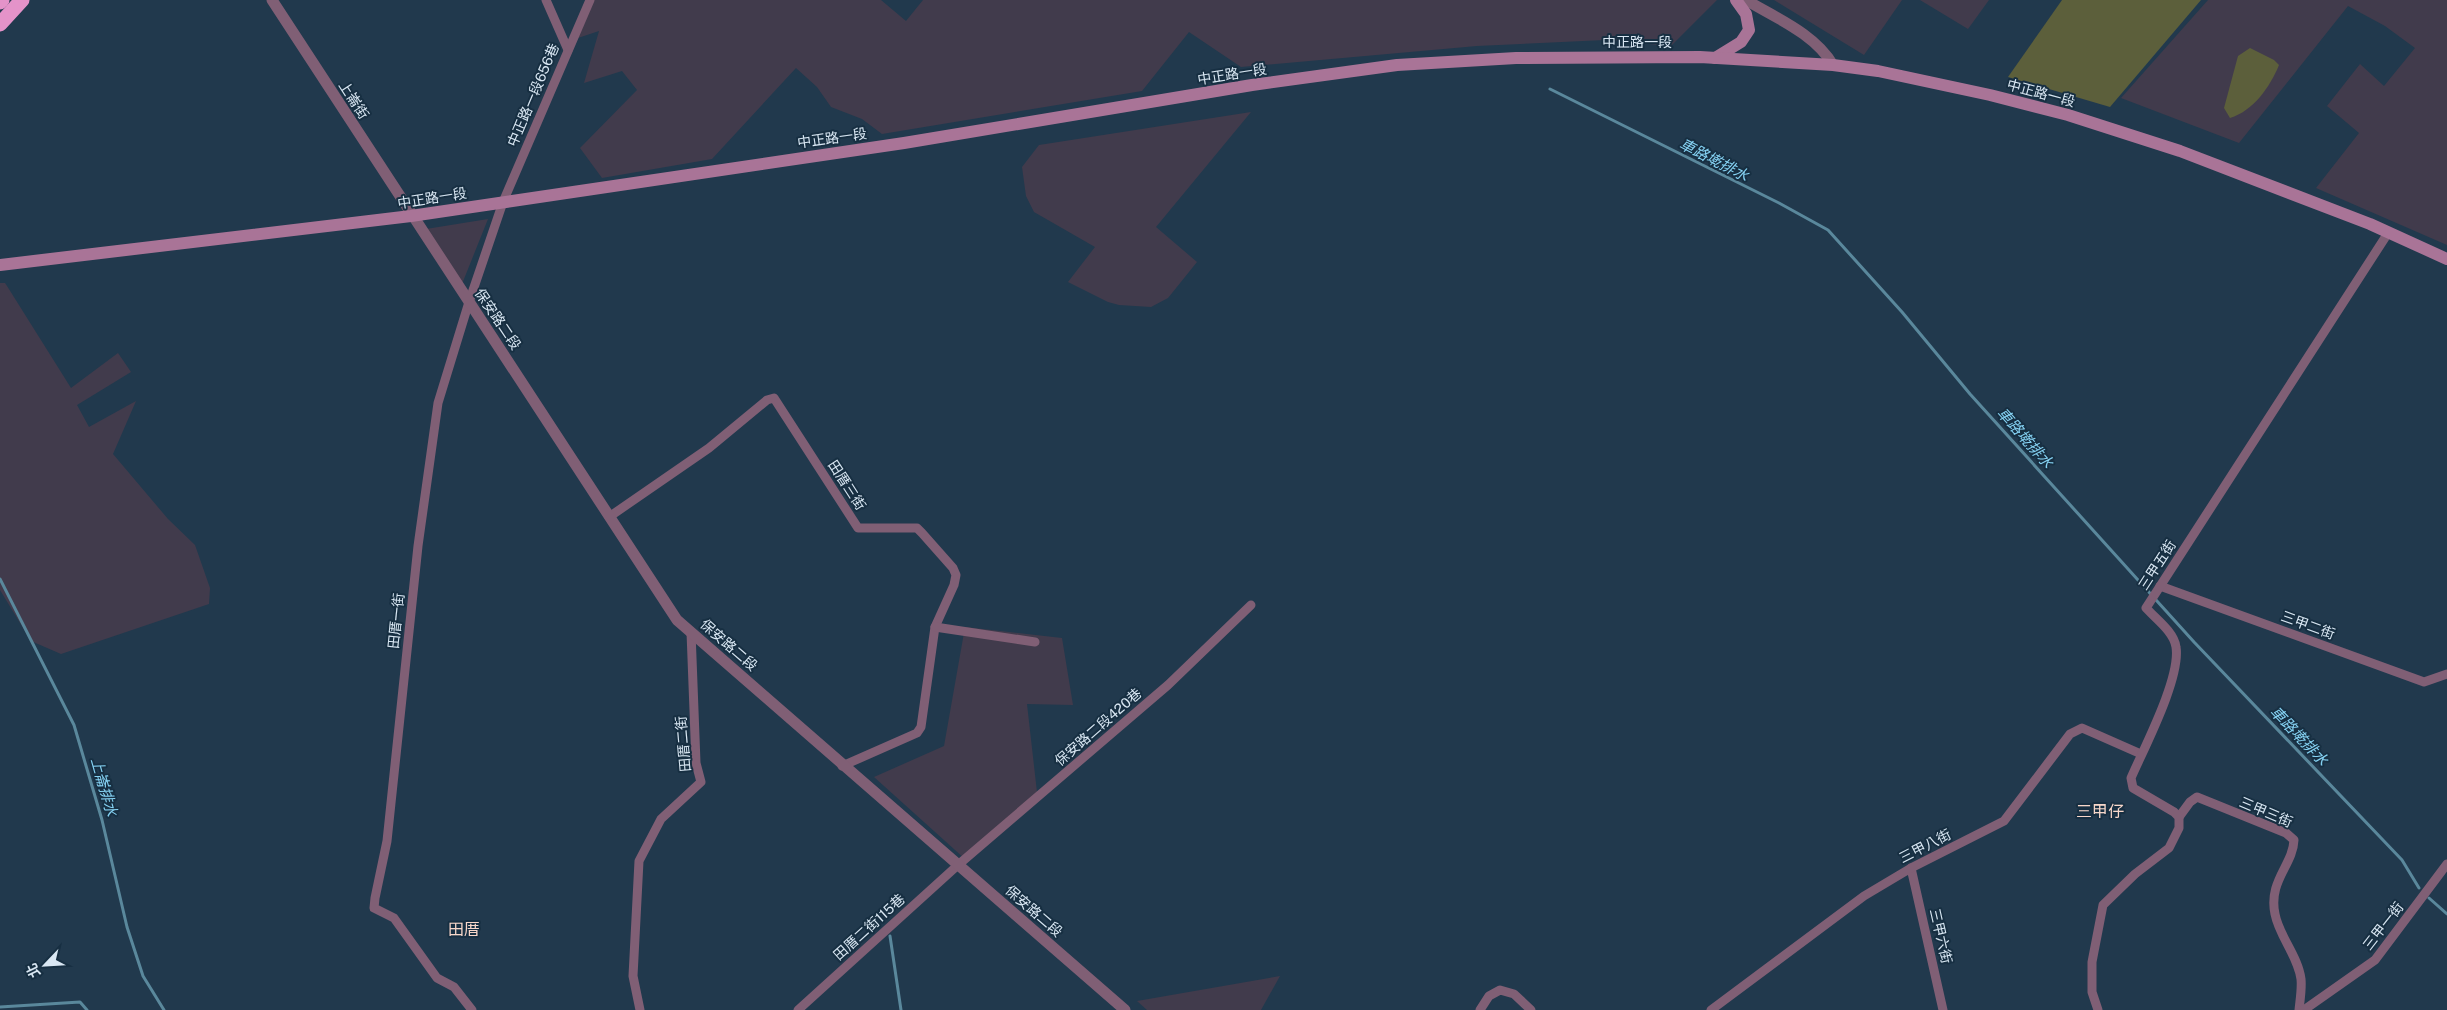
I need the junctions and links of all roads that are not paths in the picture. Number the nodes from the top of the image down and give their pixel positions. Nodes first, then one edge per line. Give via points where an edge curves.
1 (22, 0) edge
2 (272, 0) edge
3 (546, 0) edge
4 (590, 0) edge
5 (1736, 0) edge
6 (1746, 0) edge
7 (0, 24) edge
8 (568, 50) junction
9 (1715, 58) junction
10 (1833, 65) junction
11 (503, 202) junction
12 (412, 216) junction
13 (2388, 233) junction
14 (2447, 259) edge
15 (0, 265) edge
16 (469, 302) junction
17 (609, 517) junction
18 (2160, 586) junction
19 (1251, 605) dead end
20 (935, 628) junction
21 (691, 632) junction
22 (1035, 642) dead end
23 (2447, 674) edge
24 (2142, 754) junction
25 (842, 766) junction
26 (2179, 817) junction
27 (2447, 864) edge
28 (958, 865) junction
29 (1911, 868) junction
30 (472, 1010) edge
31 (640, 1010) edge
32 (798, 1010) edge
33 (1125, 1010) edge
34 (1480, 1010) edge
35 (1531, 1010) edge
36 (1711, 1010) edge
37 (1944, 1010) edge
38 (2098, 1010) edge
39 (2299, 1010) edge
40 (2304, 1010) edge

1 - 7 highway
2 - 12 street, 上崙街
3 - 8 street
4 - 8 street, 中正路一段656巷
5 - 9 main road via 1746,14 1749,30 1741,42
6 - 10 street via 1813,41
8 - 11 street, 中正路一段656巷
9 - 10 main road, 中正路一段
9 - 11 main road, 中正路一段 via 1516,58 1397,65
10 - 13 main road, 中正路一段 via 1878,71 2068,115 2180,151
11 - 12 main road, 中正路一段
11 - 16 street, 田厝一街
12 - 15 main road, 中正路一段
12 - 16 street, 保安路二段
13 - 14 main road, 中正路一段
13 - 18 street, 三甲五街
16 - 17 street, 保安路二段
16 - 30 street, 田厝一街 via 438,403 418,546 387,841 374,908 394,918 437,978 454,987
17 - 20 street, 田厝三街 via 709,448 767,400 774,398 858,528 917,528 953,568 956,575 954,585
17 - 21 street, 保安路二段 via 677,620
18 - 23 street, 三甲二街 via 2424,682
18 - 24 street, 三甲五街 via 2146,608 2171,635 2176,648 2172,680
19 - 28 street, 保安路二段420巷 via 1168,684
20 - 22 street
20 - 25 street, 田厝三街 via 917,733
21 - 25 street, 保安路二段
21 - 31 street, 田厝二街 via 696,762 701,782 661,819 639,861 632,976
24 - 26 street, 三甲五街 via 2131,778 2133,788
24 - 29 street, 三甲八街 via 2082,728 2070,734 2004,821
25 - 28 street, 保安路二段
26 - 38 street via 2179,828 2169,848 2134,874 2103,905 2092,962 2092,992
26 - 39 street, 三甲三街 via 2197,797 2286,833 2294,840 2293,850 2275,888 2275,914 2301,978
27 - 40 street, 三甲一街 via 2375,960
28 - 32 street, 田厝二街115巷
28 - 33 street, 保安路二段
29 - 36 street, 三甲八街 via 1864,896
29 - 37 street, 三甲六街
34 - 35 street via 1489,996 1500,990 1514,994

